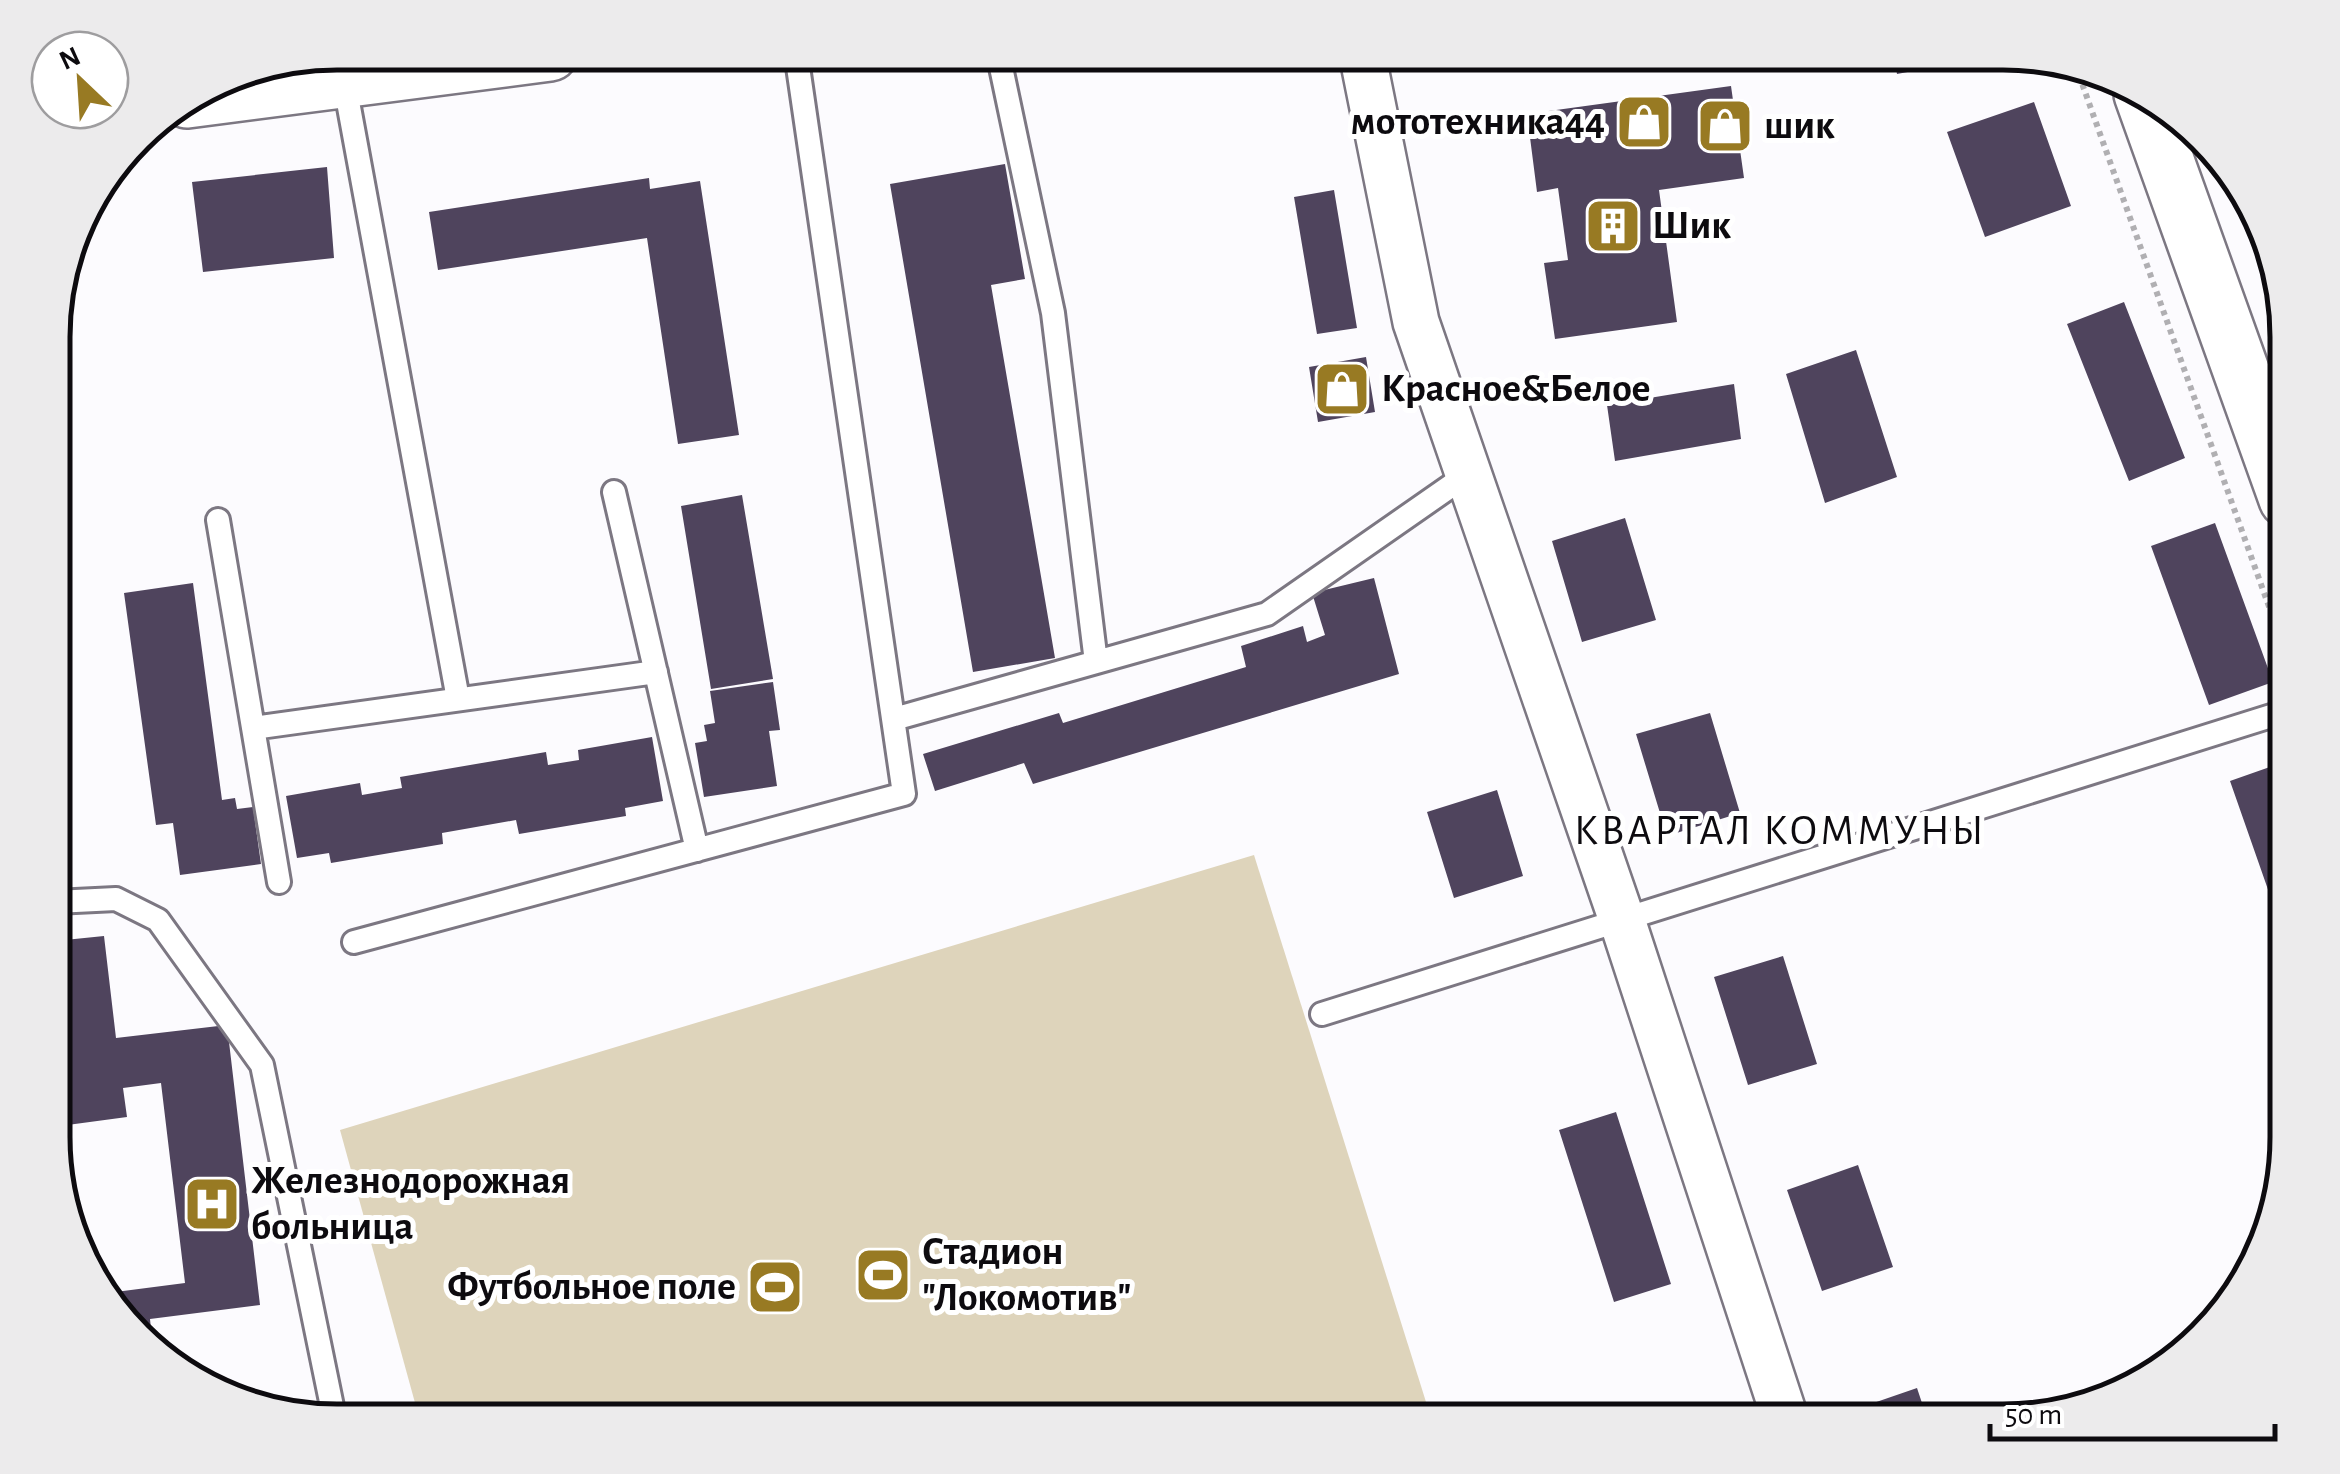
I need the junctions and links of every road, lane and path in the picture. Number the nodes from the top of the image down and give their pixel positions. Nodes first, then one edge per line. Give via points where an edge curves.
1 (418, 70) edge
2 (799, 70) edge
3 (1002, 70) edge
4 (1366, 70) edge
5 (344, 80) junction
6 (2080, 82) edge
7 (226, 95) edge
8 (2149, 114) edge
9 (2269, 449) edge
10 (1468, 474) junction
11 (614, 492) dead end
12 (218, 520) dead end
13 (2269, 607) edge
14 (1096, 662) junction
15 (656, 672) junction
16 (458, 699) junction
17 (2269, 717) edge
18 (894, 720) junction
19 (253, 728) junction
20 (697, 850) junction
21 (279, 882) dead end
22 (70, 901) edge
23 (1622, 920) junction
24 (354, 942) dead end
25 (1322, 1014) dead end
26 (1780, 1403) edge
27 (332, 1404) edge

1 - 5 main road
2 - 18 lane
3 - 14 lane via 1053,313
4 - 10 street via 1416,322
5 - 7 main road
5 - 16 lane
6 - 13 path
8 - 9 main road
10 - 14 lane via 1267,614
10 - 23 street
11 - 15 lane
12 - 19 lane
14 - 18 lane
15 - 16 lane
15 - 20 lane
16 - 19 lane
17 - 23 lane
18 - 20 lane via 904,794
19 - 21 lane
20 - 24 lane
22 - 27 lane via 116,899 158,920 262,1066
23 - 25 lane
23 - 26 street

